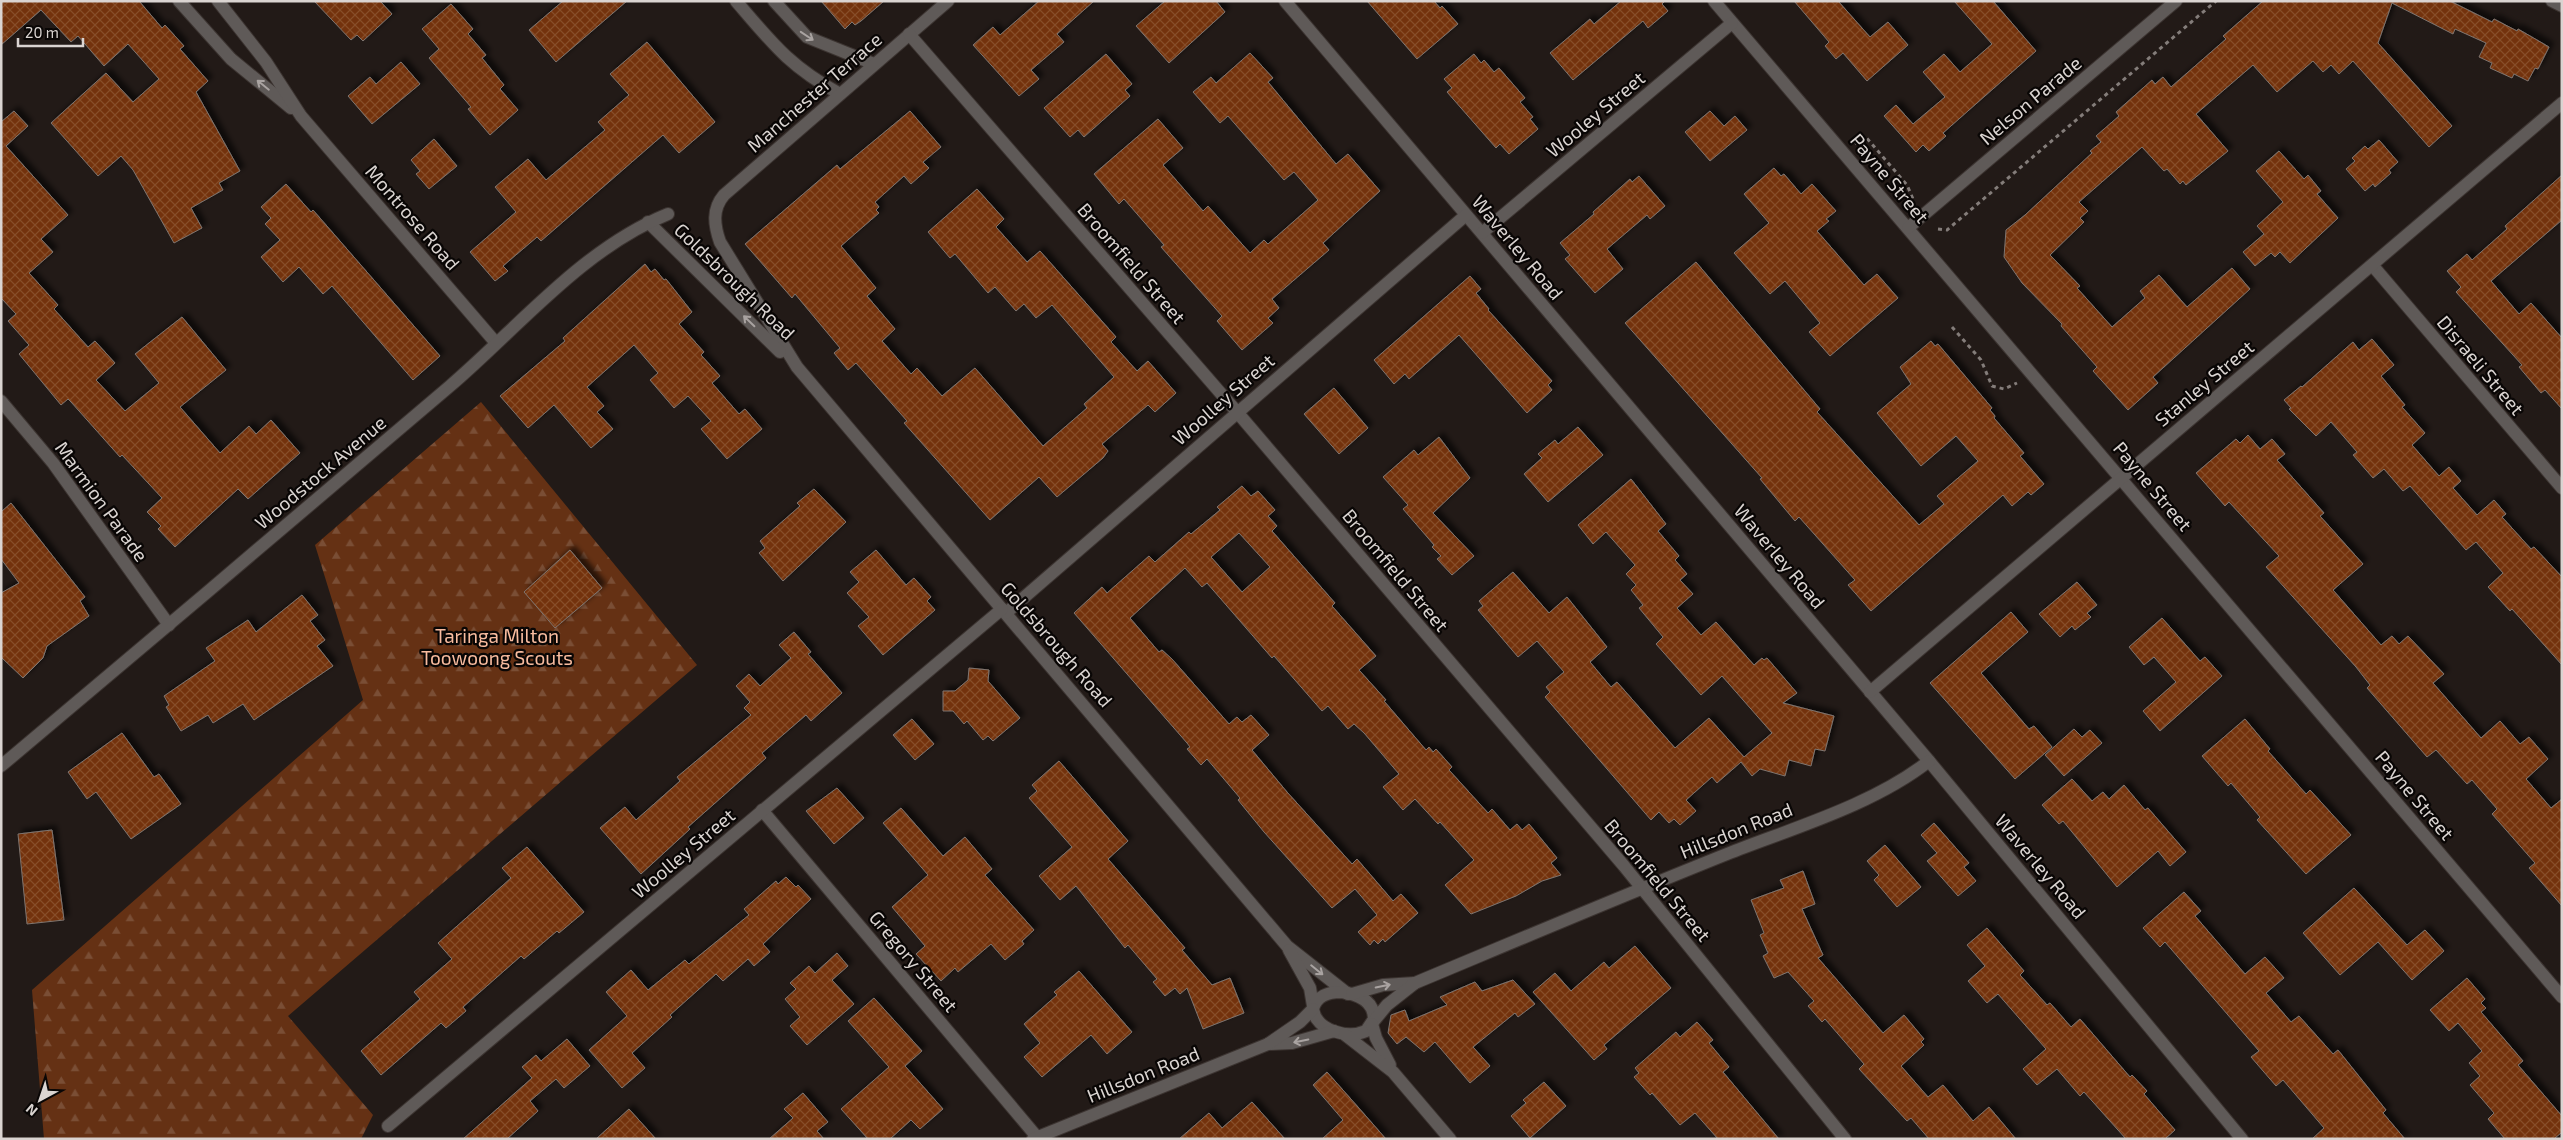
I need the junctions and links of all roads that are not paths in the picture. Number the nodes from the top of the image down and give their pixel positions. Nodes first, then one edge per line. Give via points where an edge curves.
1 (179, 1) edge
2 (218, 1) edge
3 (736, 1) edge
4 (774, 1) edge
5 (948, 1) edge
6 (1285, 1) edge
7 (1714, 1) edge
8 (2176, 1) edge
9 (2552, 1) edge
10 (2562, 6) edge
11 (1732, 23) junction
12 (910, 34) junction
13 (874, 64) junction
14 (840, 94) junction
15 (2562, 103) edge
16 (301, 116) junction
17 (668, 214) dead end
18 (1466, 215) junction
19 (715, 219) joint
20 (648, 222) junction
21 (1908, 228) junction
22 (1482, 233) junction
23 (2373, 266) junction
24 (496, 343) junction
25 (796, 368) junction
26 (1, 401) edge
27 (1237, 412) junction
28 (2121, 478) junction
29 (2562, 488) edge
30 (1004, 611) junction
31 (169, 624) junction
32 (1870, 692) junction
33 (1929, 761) junction
34 (1, 766) edge
35 (762, 810) junction
36 (1642, 888) junction
37 (1287, 946) junction
38 (1414, 983) junction
39 (1350, 994) junction
40 (2562, 997) edge
41 (1313, 1007) junction
42 (1373, 1023) junction
43 (1338, 1032) junction
44 (1268, 1044) junction
45 (1393, 1072) junction
46 (388, 1126) dead end
47 (1035, 1138) edge
48 (1450, 1139) edge
49 (1845, 1139) edge
50 (2242, 1139) edge

16 -> 1 street, Montrose Road via 231,59
2 - 16 street, Montrose Road via 266,62
3 - 14 street via 787,60
4 -> 13 street via 807,37
5 - 12 street, Manchester Terrace
6 - 18 street, Waverley Road
7 - 11 street, Payne Street
8 - 21 street, Nelson Parade
9 - 10 street
11 - 21 street, Payne Street
11 - 22 street, Wooley Street
12 - 13 street, Manchester Terrace
12 - 27 street, Broomfield Street
13 - 14 street, Manchester Terrace
14 - 19 street, Manchester Terrace via 724,195 716,208
15 - 23 street, Stanley Street
16 - 24 street, Montrose Road
17 - 20 street, Woodstock Avenue
18 - 22 street, Waverley Road
18 - 27 street, Woolley Street
19 - 25 street, Goldsbrough Road via 720,242
20 - 24 street, Woodstock Avenue via 619,239 530,309
25 -> 20 street, Goldsbrough Road
21 - 28 street, Payne Street
22 - 32 street, Waverley Road
23 - 28 street, Stanley Street
23 - 29 street, Disraeli Street
24 - 31 street, Woodstock Avenue via 448,388
25 - 30 street, Goldsbrough Road
26 - 31 street, Marmion Parade via 62,475
27 - 30 street, Woolley Street
27 - 36 street, Broomfield Street
28 - 32 street, Stanley Street
28 - 40 street, Payne Street
30 - 35 street, Woolley Street
30 - 37 street, Goldsbrough Road
31 - 34 street, Woodstock Avenue
32 - 33 street, Waverley Road
33 - 36 street, Hillsdon Road via 1909,777 1857,802
33 - 50 street, Waverley Road
35 - 46 street, Woolley Street
35 - 47 street, Gregory Street
36 - 38 street, Hillsdon Road
36 - 49 street, Broomfield Street
37 -> 39 street, Goldsbrough Road
37 - 41 street, Goldsbrough Road via 1310,988
39 -> 38 street, Hillsdon Road via 1383,985
38 - 42 street, Hillsdon Road via 1387,1005
39 - 41 street via 1326,994
39 - 42 street via 1368,1003 1374,1011
41 - 43 street via 1318,1021
41 - 44 street, Hillsdon Road via 1300,1022
42 - 43 street via 1361,1033
42 - 45 street via 1376,1038
43 -> 44 street, Hillsdon Road via 1297,1042
43 - 45 street
44 - 47 street, Hillsdon Road
45 - 48 street

